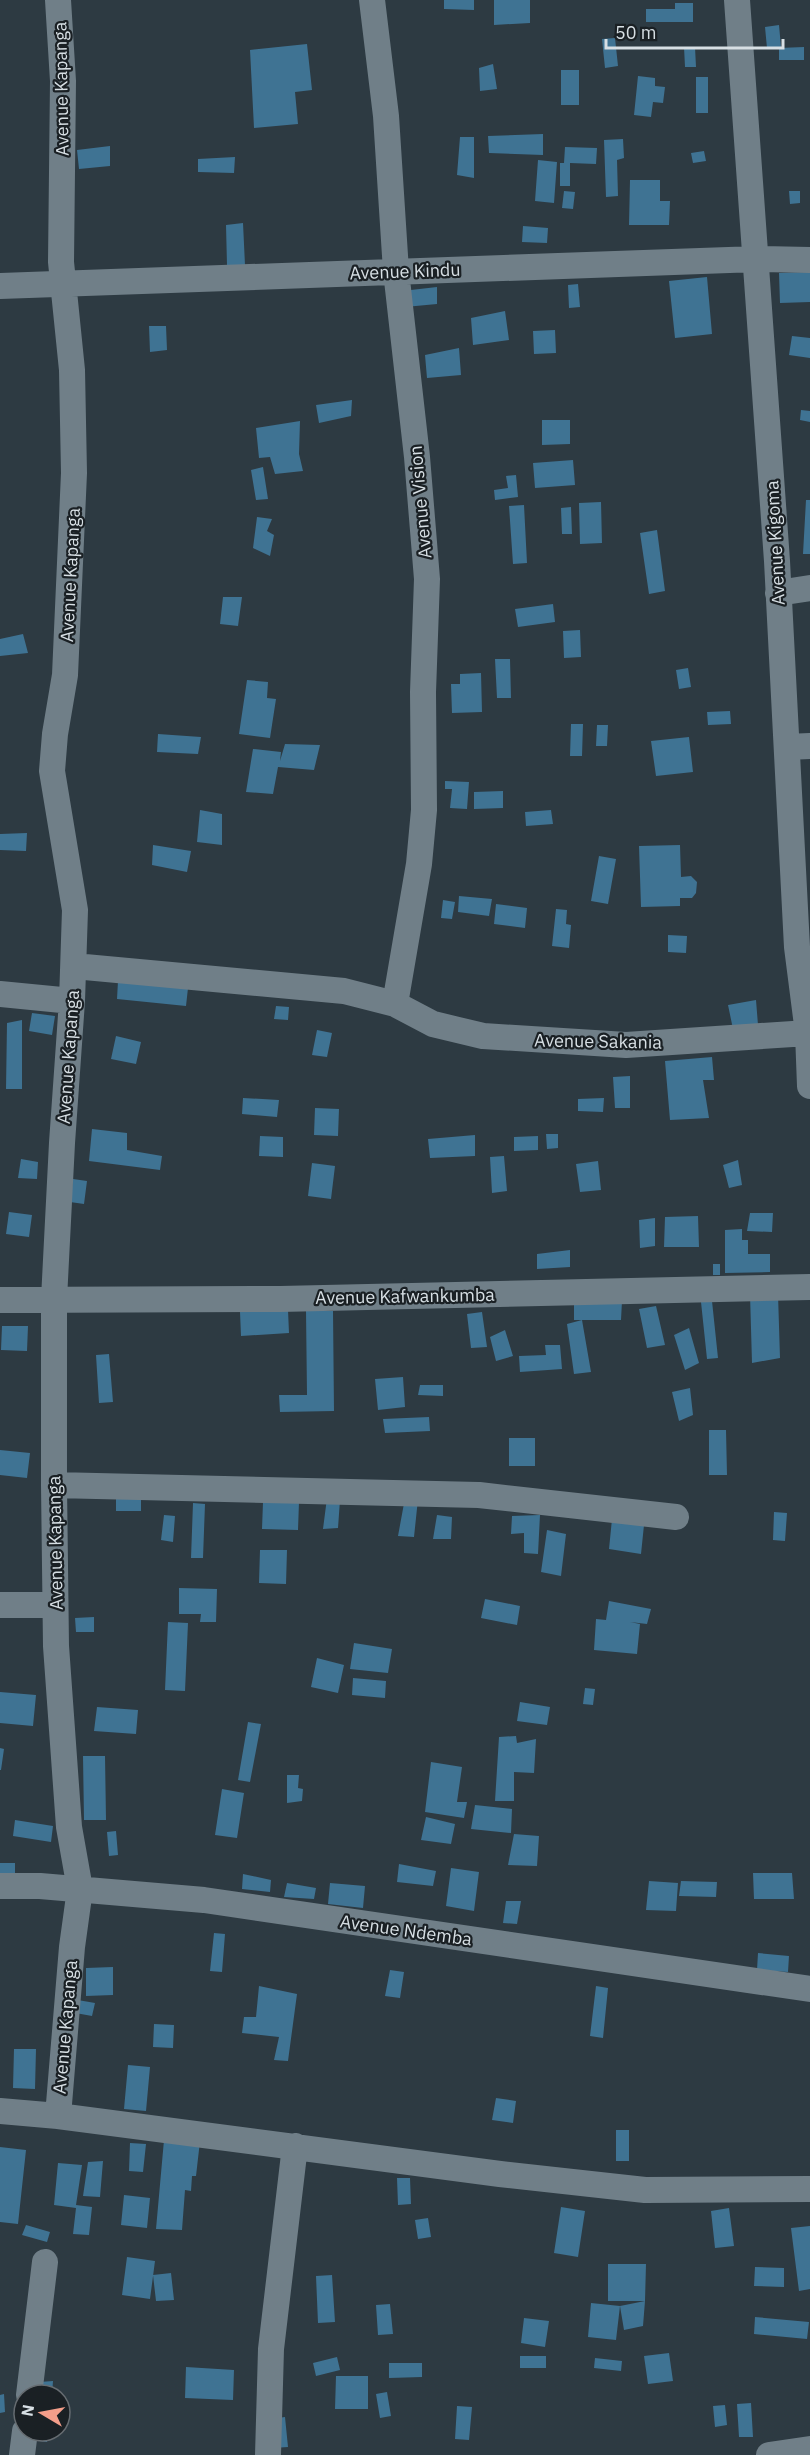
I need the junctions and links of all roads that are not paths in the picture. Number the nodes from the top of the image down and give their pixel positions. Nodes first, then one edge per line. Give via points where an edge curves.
1 (58, 0) edge
2 (372, 0) edge
3 (737, 0) edge
4 (757, 259) junction
5 (810, 260) edge
6 (396, 271) junction
7 (62, 285) junction
8 (0, 286) edge
9 (810, 588) edge
10 (778, 593) junction
11 (798, 747) edge
12 (803, 946) edge
13 (74, 966) junction
14 (0, 994) edge
15 (72, 1001) junction
16 (395, 1004) junction
17 (808, 1033) junction
18 (810, 1086) edge
19 (810, 1287) edge
20 (54, 1299) junction
21 (0, 1300) edge
22 (54, 1485) junction
23 (676, 1517) dead end
24 (0, 1605) edge
25 (55, 1605) junction
26 (0, 1886) edge
27 (80, 1889) junction
28 (810, 1989) edge
29 (0, 2111) edge
30 (58, 2116) junction
31 (295, 2146) junction
32 (810, 2189) edge
33 (45, 2262) dead end
34 (30, 2383) edge
35 (810, 2449) edge
36 (268, 2455) edge
37 (769, 2455) edge

1 - 7 street, Avenue Kapanga via 63,81
2 - 6 street, Avenue Vision via 386,116
3 - 4 street, Avenue Kigoma
4 - 5 street, Avenue Kindu
4 - 6 street, Avenue Kindu
4 - 10 street, Avenue Kigoma
6 - 7 street, Avenue Kindu
6 - 16 street, Avenue Vision via 427,579 424,810 419,864
7 - 8 street, Avenue Kindu
7 - 13 street, Avenue Kapanga via 72,370 74,473 65,675 52,771 75,910
9 - 10 street
10 - 11 street, Avenue Kigoma
11 - 12 street, Avenue Kigoma
12 - 17 street, Avenue Kigoma
13 - 15 street, Avenue Kapanga
13 - 16 street, Avenue Sakania via 344,991
14 - 15 street
15 - 20 street, Avenue Kapanga
16 - 17 street, Avenue Sakania via 433,1024 483,1036 538,1041 626,1045
17 - 18 street, Avenue Kigoma
19 - 20 street, Avenue Kafwankumba via 280,1299
20 - 21 street, Avenue Kafwankumba
20 - 22 street, Avenue Kapanga
22 - 23 street via 479,1495
22 - 25 street, Avenue Kapanga
24 - 25 street
25 - 27 street, Avenue Kapanga via 69,1827
26 - 27 street, Avenue Ndemba
27 - 28 street, Avenue Ndemba via 204,1900
27 - 30 street, Avenue Kapanga
29 - 30 street
30 - 31 street
31 - 32 street via 645,2190
31 - 36 street via 271,2349
33 - 34 street
35 - 37 street

